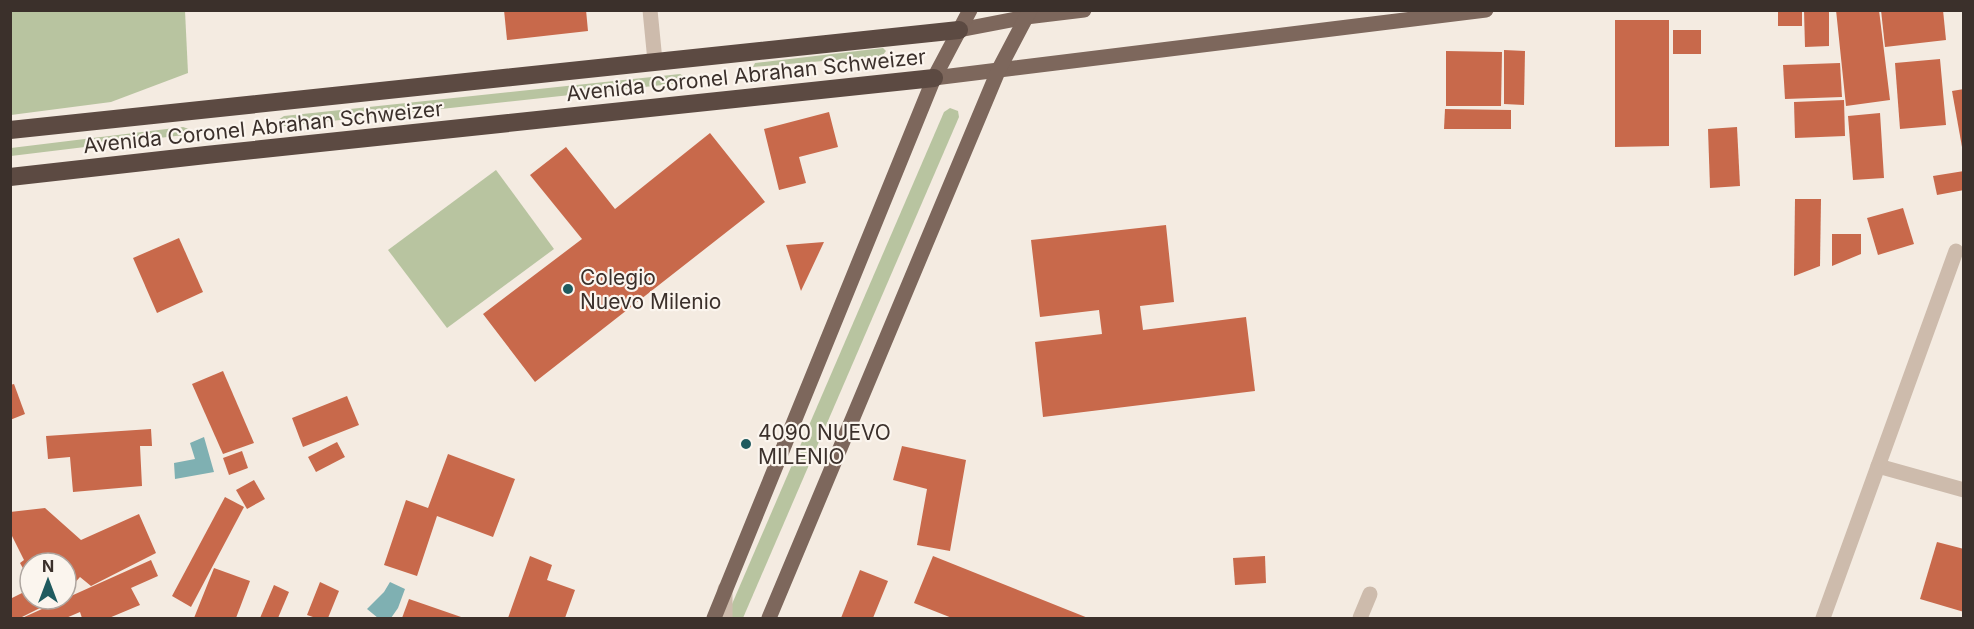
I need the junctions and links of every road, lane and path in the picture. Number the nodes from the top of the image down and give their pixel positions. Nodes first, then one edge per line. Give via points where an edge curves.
1 (650, 10) edge
2 (970, 10) edge
3 (1084, 10) edge
4 (1486, 10) edge
5 (1028, 14) edge
6 (959, 30) junction
7 (655, 62) junction
8 (999, 69) junction
9 (933, 78) junction
10 (10, 130) edge
11 (10, 177) edge
12 (1956, 251) dead end
13 (1878, 466) junction
14 (1964, 490) edge
15 (725, 589) junction
16 (1370, 594) dead end
17 (714, 618) edge
18 (725, 618) edge
19 (769, 618) edge
20 (1360, 618) edge
21 (1822, 618) edge

1 - 7 street
2 - 6 main road
3 - 5 main road, Avenida Coronel Abrahan Schweizer
4 - 8 main road, Avenida Coronel Abrahan Schweizer
5 - 6 main road, Avenida Coronel Abrahan Schweizer
5 - 8 main road
6 - 7 highway, Avenida Coronel Abrahan Schweizer
6 - 9 main road
7 - 10 highway, Avenida Coronel Abrahan Schweizer
8 - 9 main road, Avenida Coronel Abrahan Schweizer
8 - 19 main road
9 - 11 highway, Avenida Coronel Abrahan Schweizer
9 - 15 main road
12 - 13 street
13 - 14 street
13 - 21 street
15 - 17 main road
15 - 18 street
16 - 20 street

